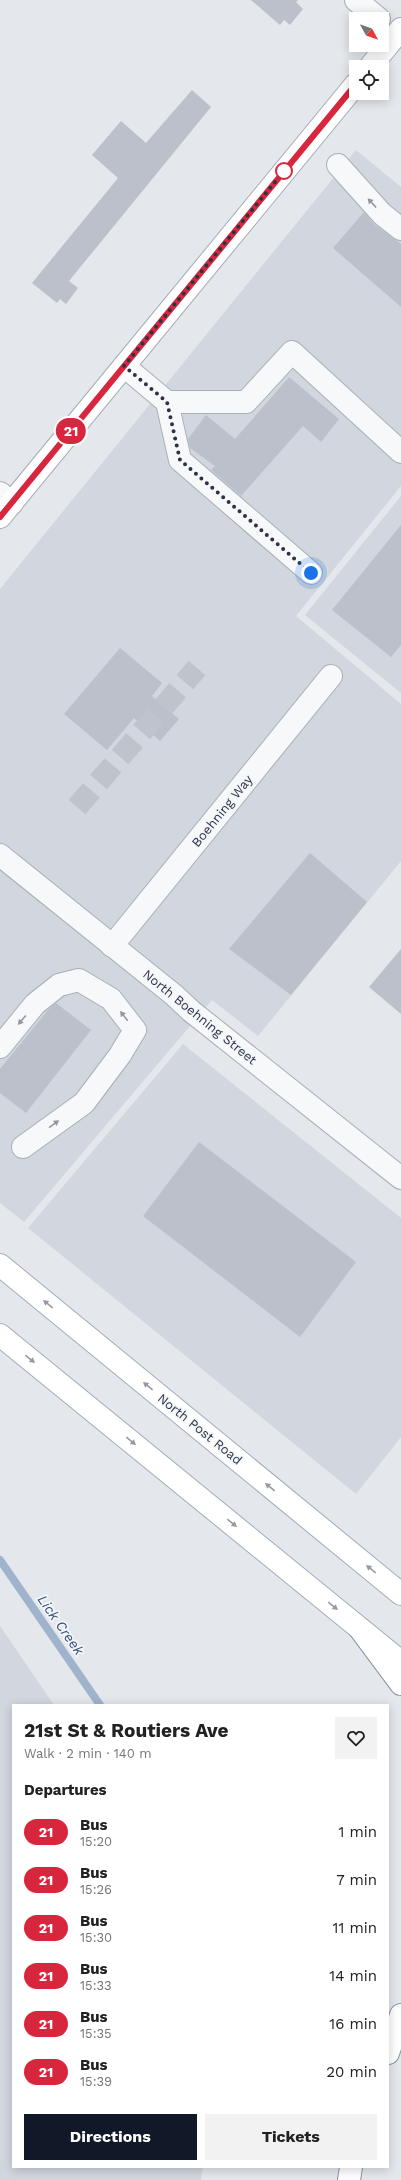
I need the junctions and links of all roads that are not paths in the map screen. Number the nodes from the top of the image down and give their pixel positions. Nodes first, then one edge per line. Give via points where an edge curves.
1 (356, 0) edge
2 (371, 12) edge
3 (393, 28) edge
4 (374, 60) edge
5 (349, 93) edge
6 (338, 165) dead end
7 (401, 229) edge
8 (124, 366) junction
9 (167, 402) junction
10 (401, 452) edge
11 (4, 504) edge
12 (311, 573) dead end
13 (331, 676) dead end
14 (0, 855) edge
15 (112, 946) junction
16 (0, 1047) edge
17 (23, 1147) dead end
18 (401, 1178) edge
19 (0, 1265) edge
20 (0, 1335) edge
21 (401, 1594) edge
22 (360, 1629) junction
23 (401, 1662) edge
24 (401, 1684) edge
25 (401, 2015) edge
26 (389, 2050) edge
27 (351, 2168) edge
28 (348, 2180) edge

1 - 2 street
3 - 4 main road
5 - 8 main road
7 -> 6 street via 382,214
8 - 9 street
8 - 11 main road
9 - 10 street via 246,402 292,352
9 - 12 street via 180,460
13 - 15 street, Boehning Way
14 - 15 street, North Boehning Street
15 - 18 street, North Boehning Street
17 -> 16 street via 84,1103 120,1055 135,1030 111,999 79,980 59,985 35,1004
21 -> 19 main road, North Post Road
20 -> 22 main road
22 - 23 main road
22 - 24 main road
25 - 26 main road
27 - 28 main road

